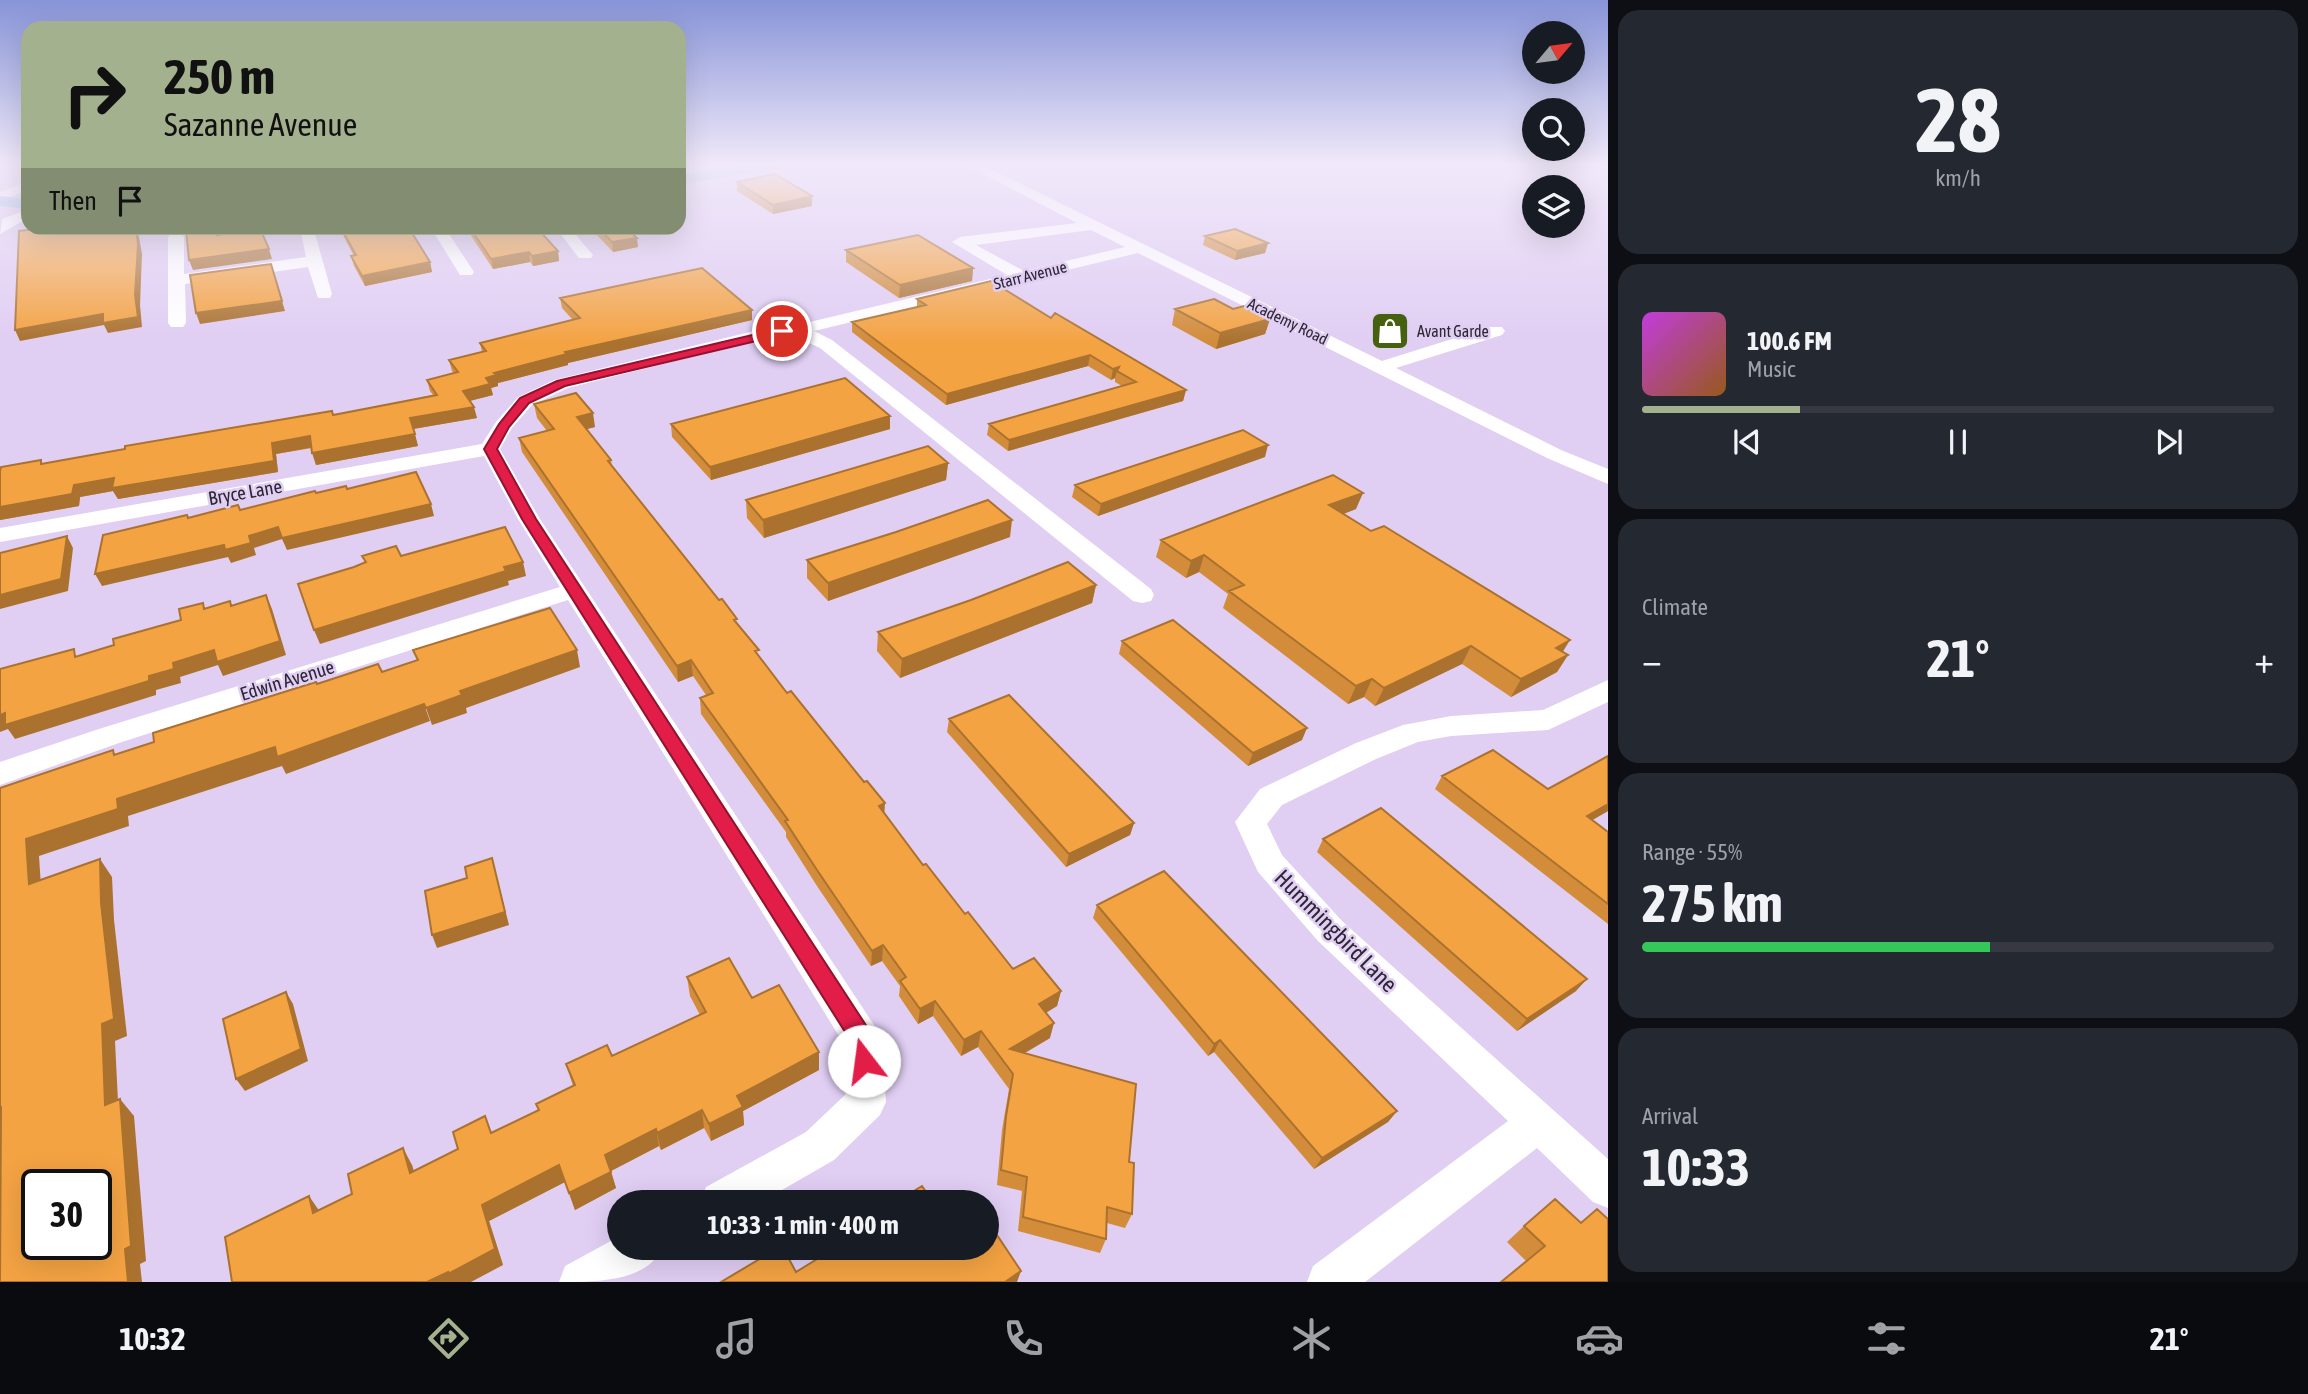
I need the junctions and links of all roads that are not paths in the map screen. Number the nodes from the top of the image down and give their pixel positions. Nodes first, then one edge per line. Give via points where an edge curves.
1 (1090, 223) edge
2 (1094, 225) junction
3 (309, 235) edge
4 (442, 235) edge
5 (569, 235) edge
6 (176, 237) dead end
7 (1140, 248) junction
8 (585, 255) dead end
9 (315, 261) junction
10 (466, 272) dead end
11 (1023, 277) junction
12 (176, 280) junction
13 (324, 294) dead end
14 (177, 323) dead end
15 (797, 330) junction
16 (1496, 331) dead end
17 (1382, 367) junction
18 (490, 449) junction
19 (1608, 477) edge
20 (0, 535) edge
21 (575, 590) junction
22 (1142, 594) dead end
23 (1608, 690) edge
24 (0, 774) edge
25 (1539, 1122) junction
26 (1608, 1187) edge
27 (742, 1190) edge
28 (620, 1260) edge
29 (581, 1282) edge
30 (1329, 1282) edge

1 - 2 street, Academy Road
2 - 7 street, Academy Road
2 - 11 street via 960,242
3 - 9 street
4 - 10 street
5 - 8 street
6 - 12 street
7 - 11 street, Starr Avenue
7 - 17 street, Academy Road
9 - 12 street
9 - 13 street
11 - 15 street, Starr Avenue
12 - 14 street
15 - 18 street, Starr Avenue via 766,333 561,384 525,401
15 - 22 street via 826,344
16 - 17 street
17 - 19 street, Academy Road
18 - 20 street, Bryce Lane
18 - 21 street
21 - 24 street, Edwin Avenue
21 - 27 street via 863,1040 866,1102 820,1146
23 - 25 street, Hummingbird Lane via 1548,720 1413,732 1271,797 1251,822 1269,863 1330,932
25 - 26 street, Hummingbird Lane
25 - 30 street
28 - 29 street

